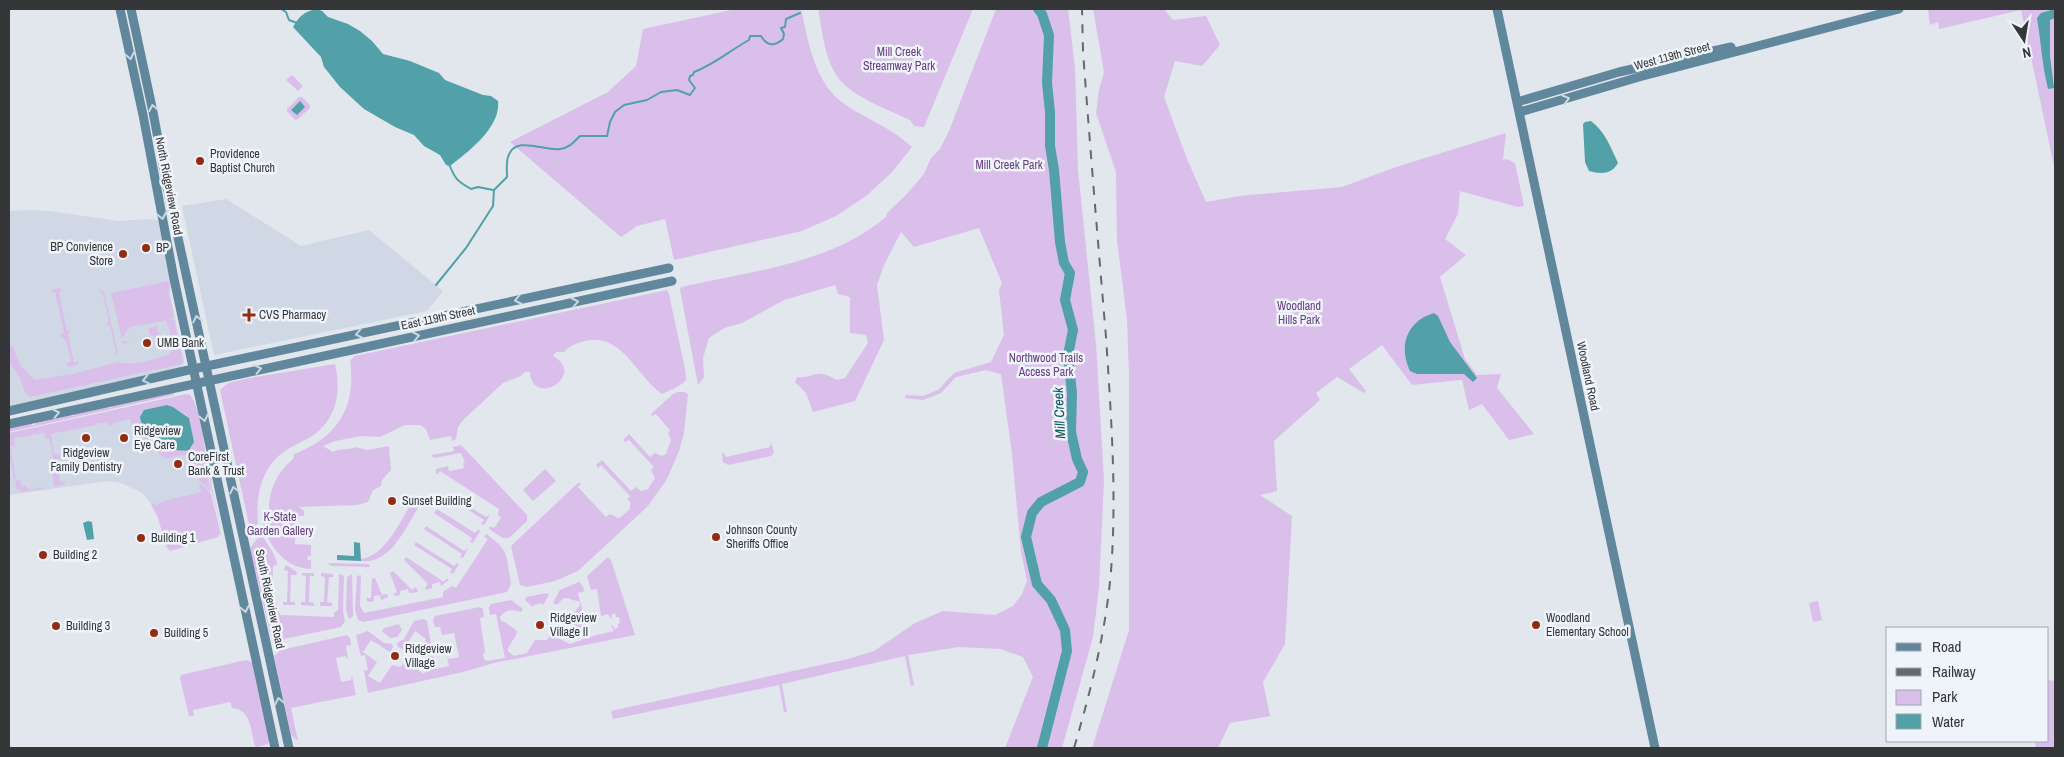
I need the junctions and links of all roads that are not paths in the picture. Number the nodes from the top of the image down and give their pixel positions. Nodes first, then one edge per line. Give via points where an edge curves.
1 (120, 9) edge
2 (131, 9) edge
3 (1497, 9) edge
4 (1899, 9) edge
5 (1832, 26) junction
6 (1517, 102) junction
7 (1520, 112) junction
8 (669, 268) dead end
9 (672, 281) dead end
10 (207, 366) junction
11 (193, 369) junction
12 (210, 380) junction
13 (196, 382) junction
14 (9, 412) edge
15 (9, 424) edge
16 (275, 748) edge
17 (289, 748) edge
18 (1655, 748) edge

1 -> 11 main road, North Ridgeview Road
10 -> 2 main road, North Ridgeview Road
3 - 6 main road, Woodland Road
4 - 5 main road, West 119th Street
5 - 6 main road, West 119th Street via 1651,65
7 -> 5 main road, West 119th Street
6 - 7 main road, Woodland Road
7 - 18 main road, Woodland Road
8 -> 10 main road, East 119th Street
12 -> 9 main road, East 119th Street
10 - 11 main road
10 - 12 main road, South Ridgeview Road
11 - 13 main road
11 -> 14 main road
12 - 13 main road
17 -> 12 main road, South Ridgeview Road
15 -> 13 main road
13 -> 16 main road

